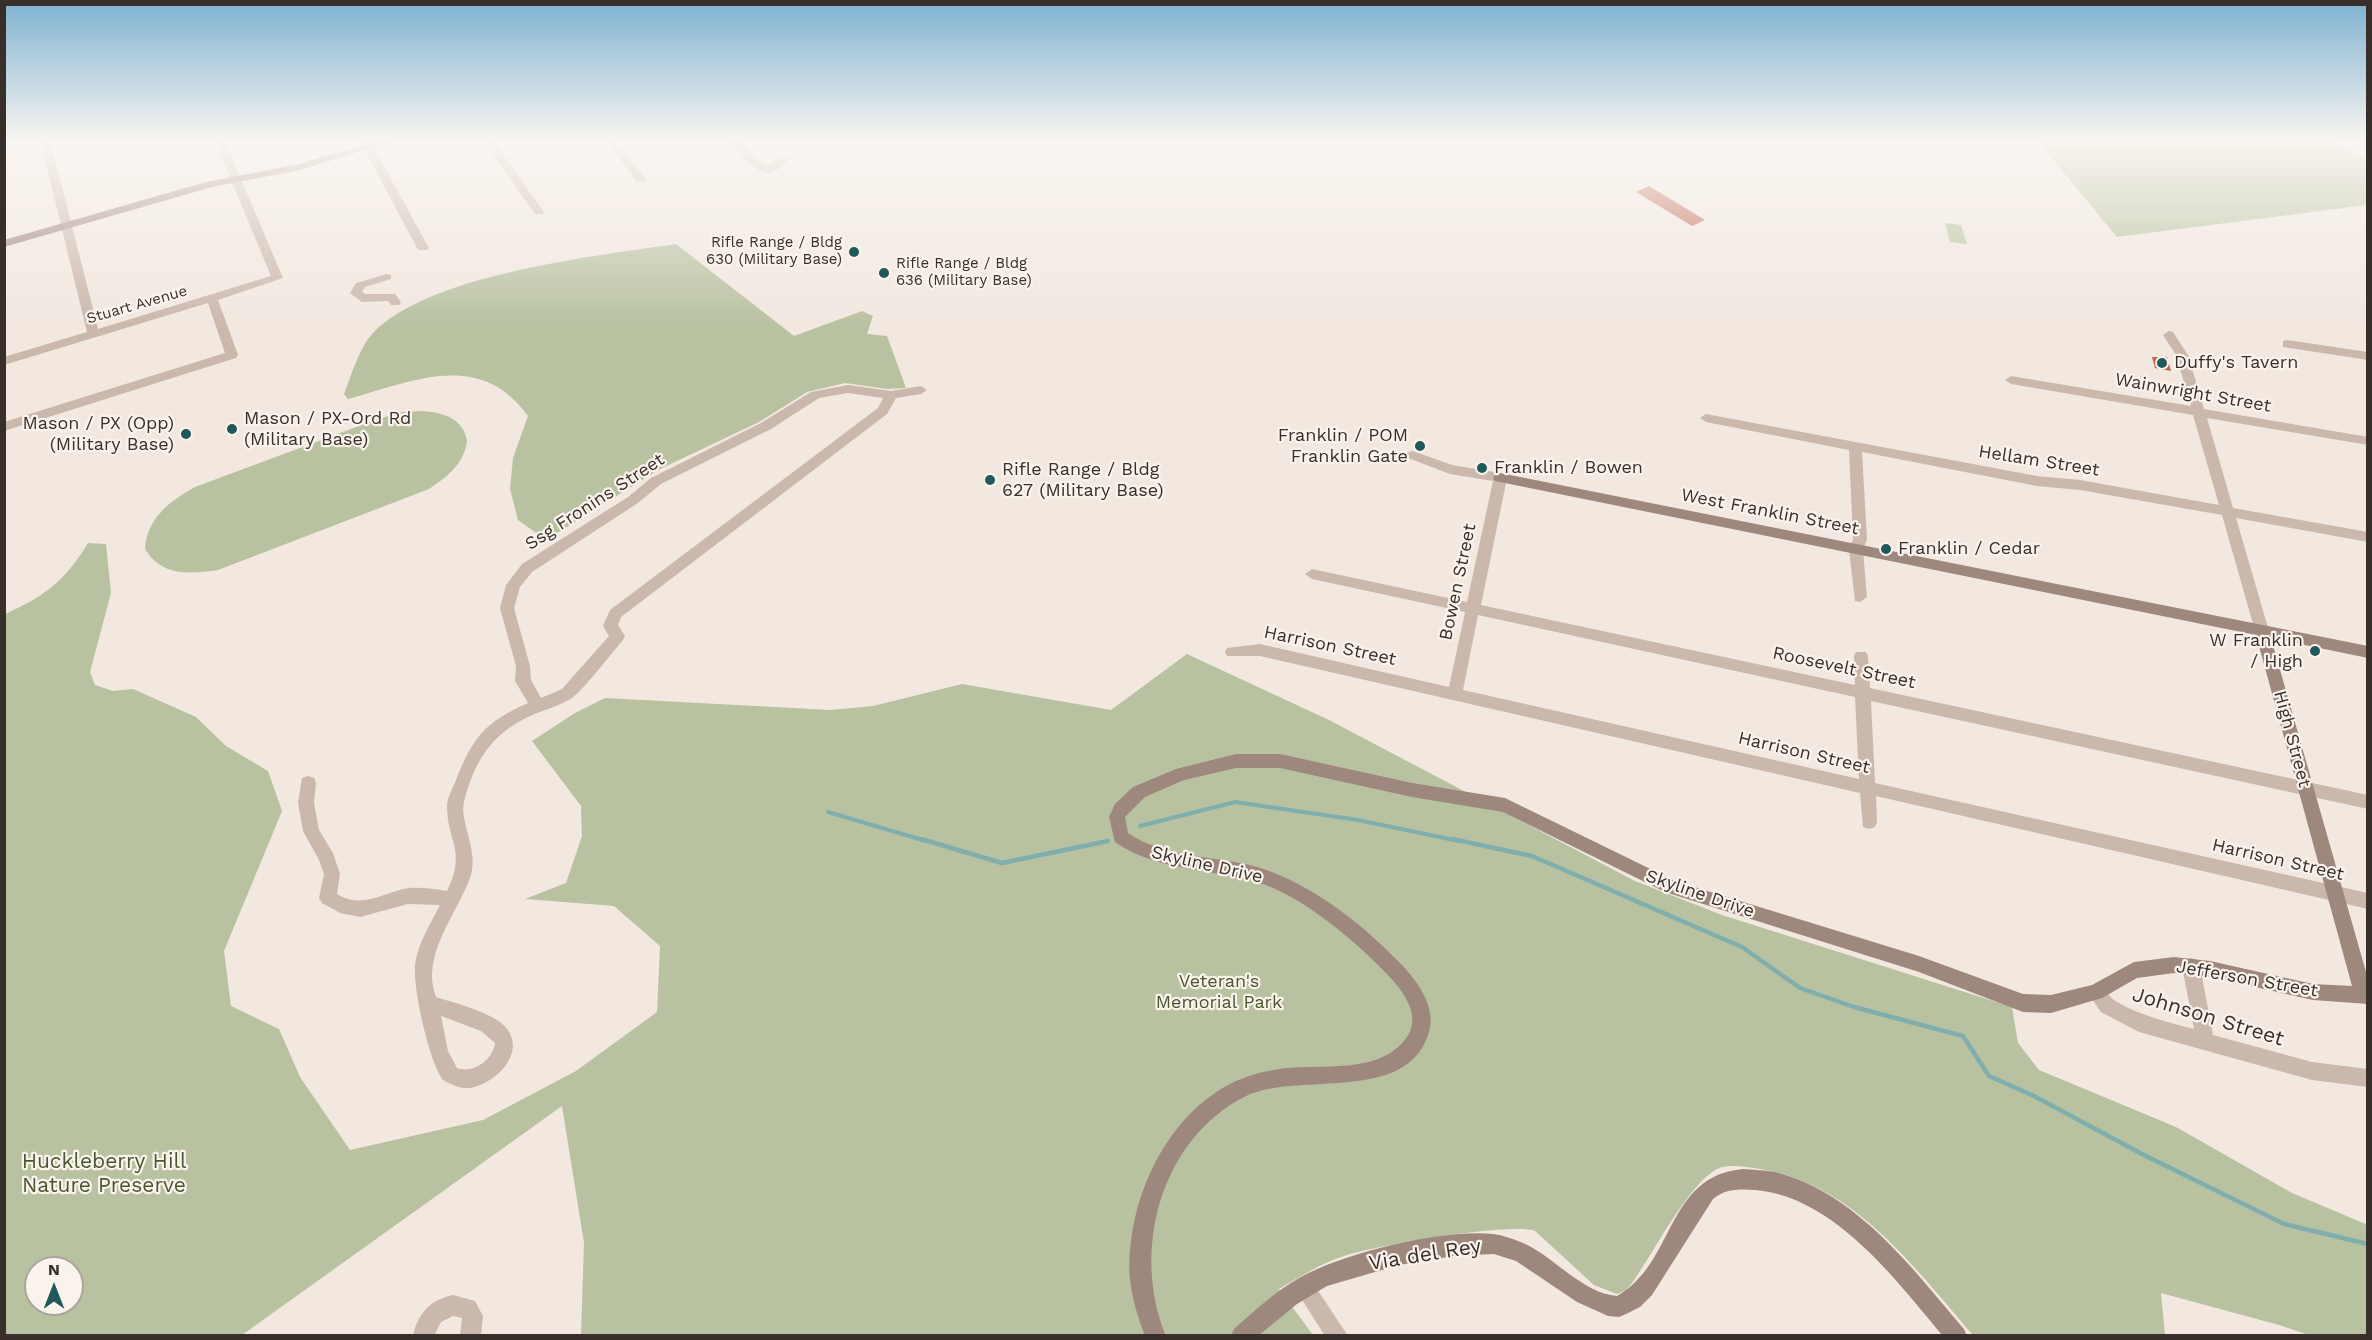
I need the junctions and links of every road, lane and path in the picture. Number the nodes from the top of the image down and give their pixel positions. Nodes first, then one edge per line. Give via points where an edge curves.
1 (62, 202) edge
2 (153, 202) edge
3 (244, 202) edge
4 (398, 202) edge
5 (531, 202) edge
6 (538, 212) dead end
7 (68, 226) junction
8 (4, 244) edge
9 (423, 248) dead end
10 (387, 277) dead end
11 (212, 299) junction
12 (395, 302) dead end
13 (93, 334) junction
14 (2173, 340) dead end
15 (2287, 344) dead end
16 (2367, 356) edge
17 (4, 361) edge
18 (2011, 380) dead end
19 (921, 390) dead end
20 (891, 395) junction
21 (2199, 412) junction
22 (1706, 418) dead end
23 (4, 427) edge
24 (2367, 441) edge
25 (1855, 446) junction
26 (1413, 455) dead end
27 (1500, 478) junction
28 (2228, 512) junction
29 (2367, 537) edge
30 (1856, 550) junction
31 (1312, 574) dead end
32 (1860, 597) dead end
33 (1473, 608) junction
34 (2262, 631) junction
35 (1232, 652) dead end
36 (2367, 652) edge
37 (1861, 656) dead end
38 (1863, 692) junction
39 (1455, 693) junction
40 (538, 706) junction
41 (308, 783) dead end
42 (1867, 788) junction
43 (2306, 789) junction
44 (2367, 802) edge
45 (1869, 822) dead end
46 (2335, 893) junction
47 (452, 899) junction
48 (2367, 901) edge
49 (2191, 966) junction
50 (2096, 992) junction
51 (2365, 996) edge
52 (429, 1003) junction
53 (2205, 1041) junction
54 (2367, 1078) edge
55 (1304, 1287) junction
56 (1157, 1334) edge
57 (423, 1335) edge
58 (470, 1335) edge
59 (1241, 1335) edge
60 (1338, 1335) edge
61 (1957, 1335) edge

1 - 7 street
2 - 7 street
3 - 11 street, Stuart Avenue via 277,278
4 - 9 street
5 - 6 street
7 - 8 street
7 - 13 street
10 - 12 street via 367,282 356,293 362,298 391,297
11 - 13 street, Stuart Avenue
11 - 23 street via 232,355
13 - 17 street, Stuart Avenue
14 - 21 street, High Street via 2182,355
15 - 16 street
18 - 21 street, Wainwright Street
19 - 20 street, Ssg Fronins Street
20 - 40 street via 884,411 615,614 610,626 618,636 567,693
20 - 40 street, Ssg Fronins Street via 848,389 815,395 766,426 656,481 527,568 513,585 507,608 523,666 523,681
21 - 24 street, Wainwright Street
21 - 28 street, High Street
22 - 25 street, Hellam Street
25 - 28 street, Hellam Street via 2037,482 2080,485
25 - 30 street via 1860,539
26 - 27 street, West Franklin Street via 1450,469
27 - 30 street, West Franklin Street
27 - 33 street, Bowen Street
28 - 29 street, Hellam Street
28 - 34 street, High Street
30 - 32 street
30 - 34 street, West Franklin Street
31 - 33 street, Roosevelt Street
33 - 38 street, Roosevelt Street
33 - 39 street, Bowen Street
34 - 36 street, West Franklin Street
34 - 43 street, High Street
35 - 39 street, Harrison Street via 1260,650
37 - 38 street
38 - 42 street
38 - 43 street, Roosevelt Street
39 - 42 street, Harrison Street
40 - 47 street via 513,717 488,735 466,772 455,814 464,866
41 - 47 street via 306,803 311,831 332,874 328,898 357,910 412,896
42 - 45 street
42 - 46 street, Harrison Street
43 - 44 street, Roosevelt Street
43 - 46 street, High Street
46 - 48 street, Harrison Street
46 - 51 street, High Street
47 - 52 street via 425,956 424,990
49 - 50 street, Jefferson Street via 2134,970
49 - 51 street, Jefferson Street via 2313,992
49 - 53 street
50 - 53 street, Johnson Street via 2107,1006 2126,1018
50 - 56 street, Skyline Drive via 2051,1005 2008,998 1919,964 1671,887 1532,816 1488,801 1266,760 1220,764 1147,788 1118,813 1118,832 1128,844 1148,852 1244,870 1286,885 1390,965 1410,987 1421,1017 1421,1032 1415,1044 1398,1060 1384,1067 1340,1074 1261,1081 1221,1101 1172,1149 1153,1187 1140,1248 1139,1285
52 - 52 street via 500,1032 504,1050 486,1073 474,1079 450,1074 442,1061
53 - 54 street, Johnson Street via 2312,1071
55 - 59 street, Via del Rey
55 - 60 street
55 - 61 street, Via del Rey via 1340,1270 1375,1261 1472,1244 1494,1244 1544,1264 1602,1306 1619,1307 1639,1293 1663,1261 1702,1196 1720,1183 1751,1178 1786,1187 1844,1217 1883,1252
57 - 58 street via 435,1313 453,1305 468,1308 473,1316

